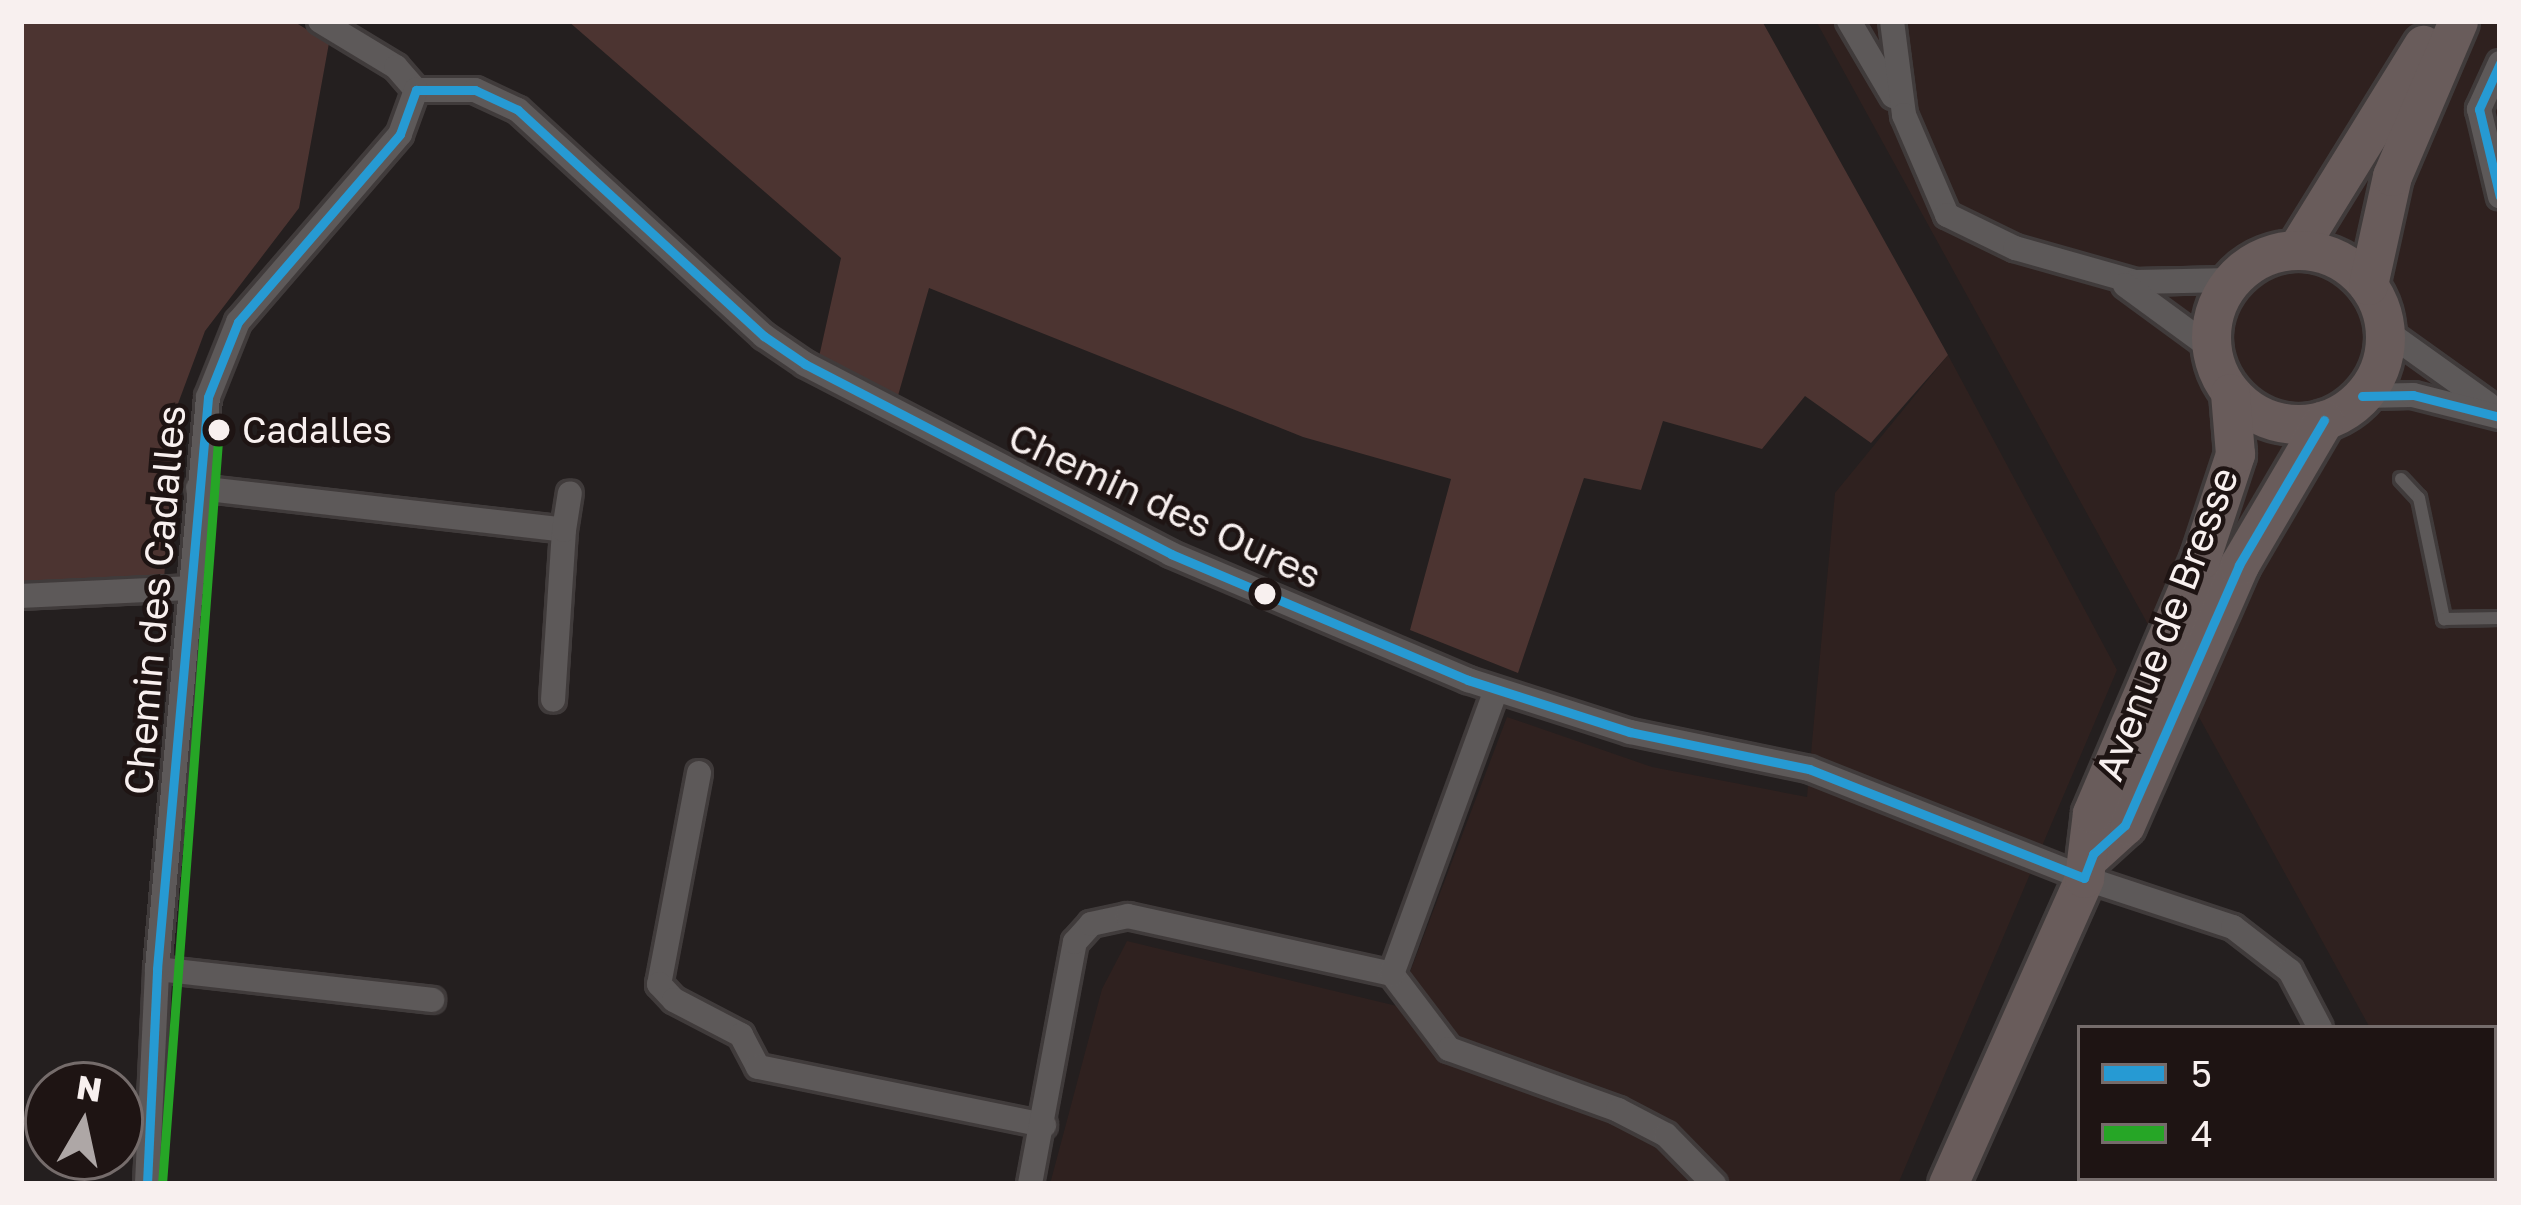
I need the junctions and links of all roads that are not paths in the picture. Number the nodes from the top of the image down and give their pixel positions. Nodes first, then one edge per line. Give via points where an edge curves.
1 (320, 21) edge
2 (1849, 21) edge
3 (1892, 21) edge
4 (2434, 21) edge
5 (2458, 21) edge
6 (2500, 63) edge
7 (416, 90) junction
8 (1904, 115) junction
9 (2500, 196) edge
10 (2296, 249) junction
11 (2095, 272) junction
12 (2230, 280) junction
13 (2368, 285) junction
14 (2386, 332) junction
15 (2210, 349) junction
16 (2230, 393) junction
17 (2362, 396) junction
18 (2500, 414) edge
19 (2324, 420) junction
20 (2401, 479) dead end
21 (198, 488) junction
22 (570, 493) dead end
23 (564, 530) junction
24 (192, 588) junction
25 (21, 596) edge
26 (2500, 618) edge
27 (1496, 690) junction
28 (553, 700) dead end
29 (699, 772) dead end
30 (2088, 866) junction
31 (158, 968) junction
32 (1392, 974) junction
33 (432, 1000) dead end
34 (2318, 1025) edge
35 (1044, 1125) junction
36 (147, 1184) edge
37 (1030, 1184) edge
38 (1714, 1184) edge
39 (1948, 1184) edge

1 - 7 street via 396,67
2 - 8 street
3 - 8 street
4 - 10 main road via 2411,74
5 - 13 main road via 2392,176
6 - 9 street via 2480,109
7 - 21 street, Chemin des Cadalles via 400,134 238,322 208,397
7 - 27 street, Chemin des Oures via 475,90 518,110 764,336 921,431 1171,554
8 - 11 street via 1947,214 2015,248
10 - 12 main road via 2260,258
10 - 13 main road via 2336,259
11 - 12 street via 2164,284
11 - 15 street via 2159,304
12 - 15 main road via 2210,324
13 - 14 main road
14 - 17 main road via 2384,355
14 - 18 street
15 - 16 main road
16 - 19 main road via 2273,421
16 - 30 main road, Avenue de Bresse via 2235,454 2226,488 2092,813
17 - 18 street via 2413,395
17 - 19 main road
19 - 30 main road, Avenue de Bresse via 2239,565 2125,825
20 - 26 lane via 2419,498 2444,620
21 - 23 street
21 - 24 street, Chemin des Cadalles
22 - 23 street
23 - 28 street
24 - 25 street
24 - 31 street, Chemin des Cadalles
27 - 30 street, Chemin des Oures via 1630,732 1809,769
27 - 32 street
29 - 35 street via 659,984 674,1000 741,1035 758,1066
30 - 34 street, Chemin des Oures via 2233,927 2290,971
30 - 39 main road, Avenue de Bresse
31 - 33 street
31 - 36 street, Chemin des Cadalles
32 - 35 street via 1128,916 1091,924 1075,942
32 - 38 street via 1449,1049 1618,1110 1666,1135
35 - 37 street

